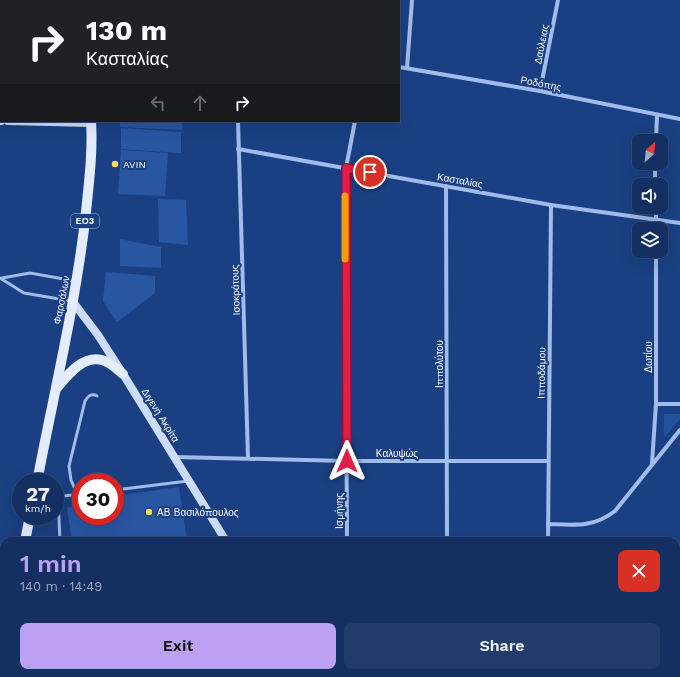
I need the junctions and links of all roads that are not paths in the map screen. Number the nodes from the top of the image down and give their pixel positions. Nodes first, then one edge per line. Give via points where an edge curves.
1 (412, 0) edge
2 (558, 0) edge
3 (400, 67) edge
4 (407, 68) junction
5 (540, 91) junction
6 (657, 115) junction
7 (680, 119) edge
8 (92, 122) edge
9 (238, 122) edge
10 (355, 122) edge
11 (656, 134) edge
12 (238, 149) junction
13 (346, 168) junction
14 (446, 186) junction
15 (551, 205) junction
16 (656, 214) edge
17 (656, 220) junction
18 (680, 223) edge
19 (656, 258) edge
20 (1, 278) edge
21 (77, 282) junction
22 (73, 302) junction
23 (124, 374) junction
24 (55, 391) junction
25 (97, 396) dead end
26 (656, 404) junction
27 (680, 404) edge
28 (680, 430) edge
29 (175, 457) junction
30 (248, 458) junction
31 (447, 460) junction
32 (347, 461) junction
33 (548, 461) junction
34 (652, 463) junction
35 (39, 473) edge
36 (190, 481) junction
37 (72, 482) edge
38 (124, 489) edge
39 (548, 524) junction
40 (28, 525) edge
41 (59, 525) edge
42 (26, 537) edge
43 (60, 537) edge
44 (224, 537) edge
45 (347, 537) edge
46 (447, 537) edge
47 (548, 537) edge

1 - 4 street
2 - 5 street, Δαύλειας
3 - 4 street, Ροδόπης
4 - 5 street, Ροδόπης
5 - 6 street, Ροδόπης
6 - 7 street, Ροδόπης
6 - 11 street
8 - 21 main road, Φαρσάλων / ΕΟ3 via 88,197
9 - 12 street, Ισοκράτους
10 - 13 street, Ισμήνης
12 - 13 street, Κασταλίας
12 - 30 street, Ισοκράτους
13 - 14 street, Κασταλίας
13 - 32 street, Ισμήνης
14 - 15 street, Κασταλίας
14 - 31 street, Ιππολύτου
15 - 17 street, Κασταλίας
15 - 33 street, Ιπποδάμου
16 - 17 street
17 - 18 street, Κασταλίας
19 - 26 street, Δωτίου
20 - 21 lane via 30,273
20 - 22 lane via 24,293
21 - 22 main road, Φαρσάλων / ΕΟ3
22 - 23 main road, Διγενή Ακρίτα
22 - 24 main road, Φαρσάλων / ΕΟ3
23 - 24 main road via 102,360 86,361 76,367
23 - 29 main road, Διγενή Ακρίτα
24 - 35 main road, Φαρσάλων / ΕΟ3
25 - 37 lane via 91,395 85,401 69,466
26 - 27 street
26 - 34 street, Δωτίου
28 - 34 street
29 - 30 street, Καλυψώς
29 - 36 main road, Διγενή Ακρίτα
30 - 32 street, Καλυψώς
31 - 32 street, Καλυψώς
31 - 33 street, Καλυψώς
31 - 46 street, Ιππολύτου
32 - 45 street, Ισμήνης
33 - 39 street, Ιπποδάμου
34 - 39 street via 615,511 607,517 587,524
36 - 38 lane
36 - 44 main road, Διγενή Ακρίτα
39 - 47 street, Ιπποδάμου
40 - 42 main road
41 - 43 lane

